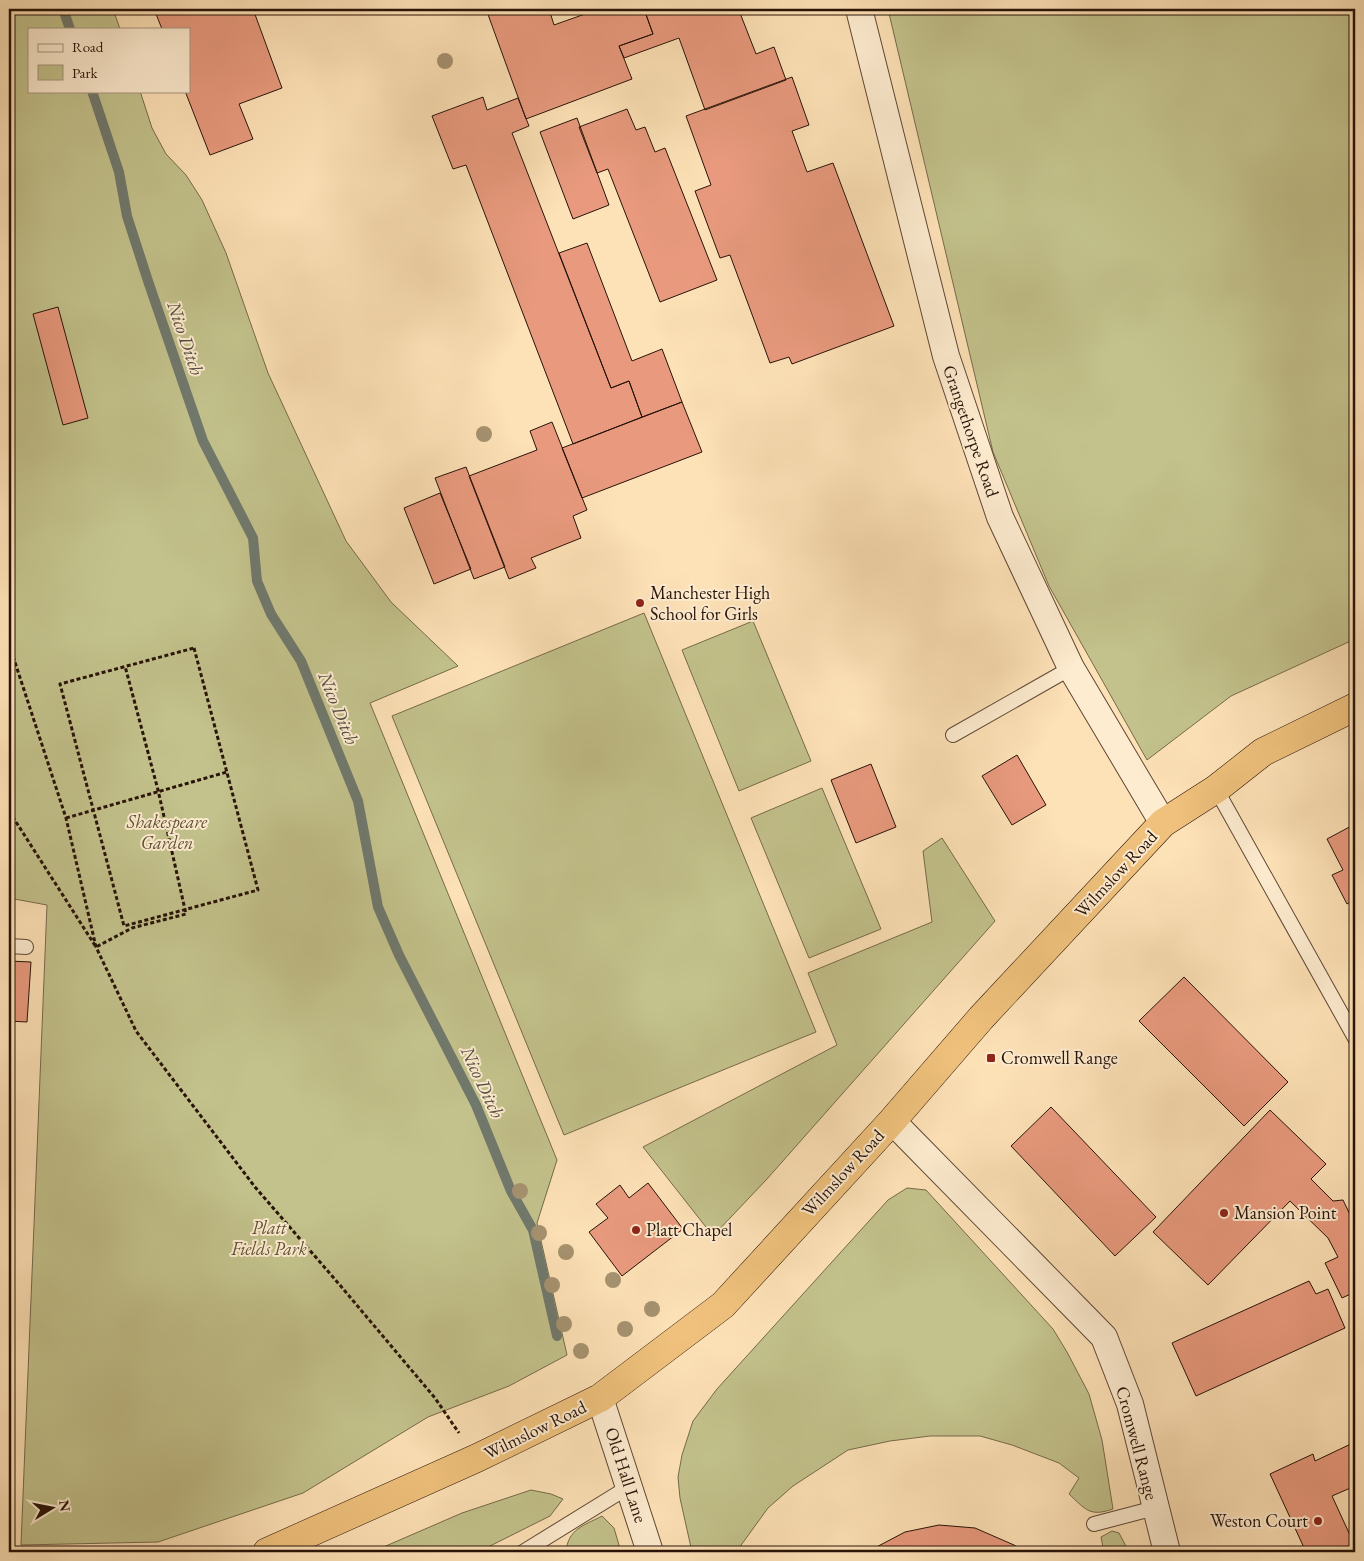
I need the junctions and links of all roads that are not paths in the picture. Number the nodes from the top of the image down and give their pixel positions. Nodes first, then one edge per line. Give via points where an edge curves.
1 (859, 9) edge
2 (1072, 668) junction
3 (1355, 707) edge
4 (953, 735) dead end
5 (1216, 788) junction
6 (1163, 823) junction
7 (9, 946) edge
8 (26, 947) dead end
9 (1355, 1038) edge
10 (892, 1121) junction
11 (600, 1398) junction
12 (630, 1486) junction
13 (1155, 1508) junction
14 (1094, 1524) dead end
15 (267, 1552) edge
16 (523, 1552) edge
17 (650, 1552) edge
18 (1166, 1552) edge

1 - 2 street, Grangethorpe Road via 946,356 1000,517
2 - 4 lane
2 - 6 street, Grangethorpe Road
3 - 5 highway, Wilmslow Road via 1263,752
5 - 6 highway, Wilmslow Road
5 - 9 lane
6 - 10 highway, Wilmslow Road via 981,1018
7 - 8 lane
10 - 11 highway, Wilmslow Road via 723,1305
10 - 13 street, Cromwell Range via 1104,1336 1130,1404
11 - 12 street, Old Hall Lane
11 - 15 highway, Wilmslow Road via 477,1458
12 - 16 lane
12 - 17 street, Old Hall Lane
13 - 14 lane
13 - 18 street, Cromwell Range

